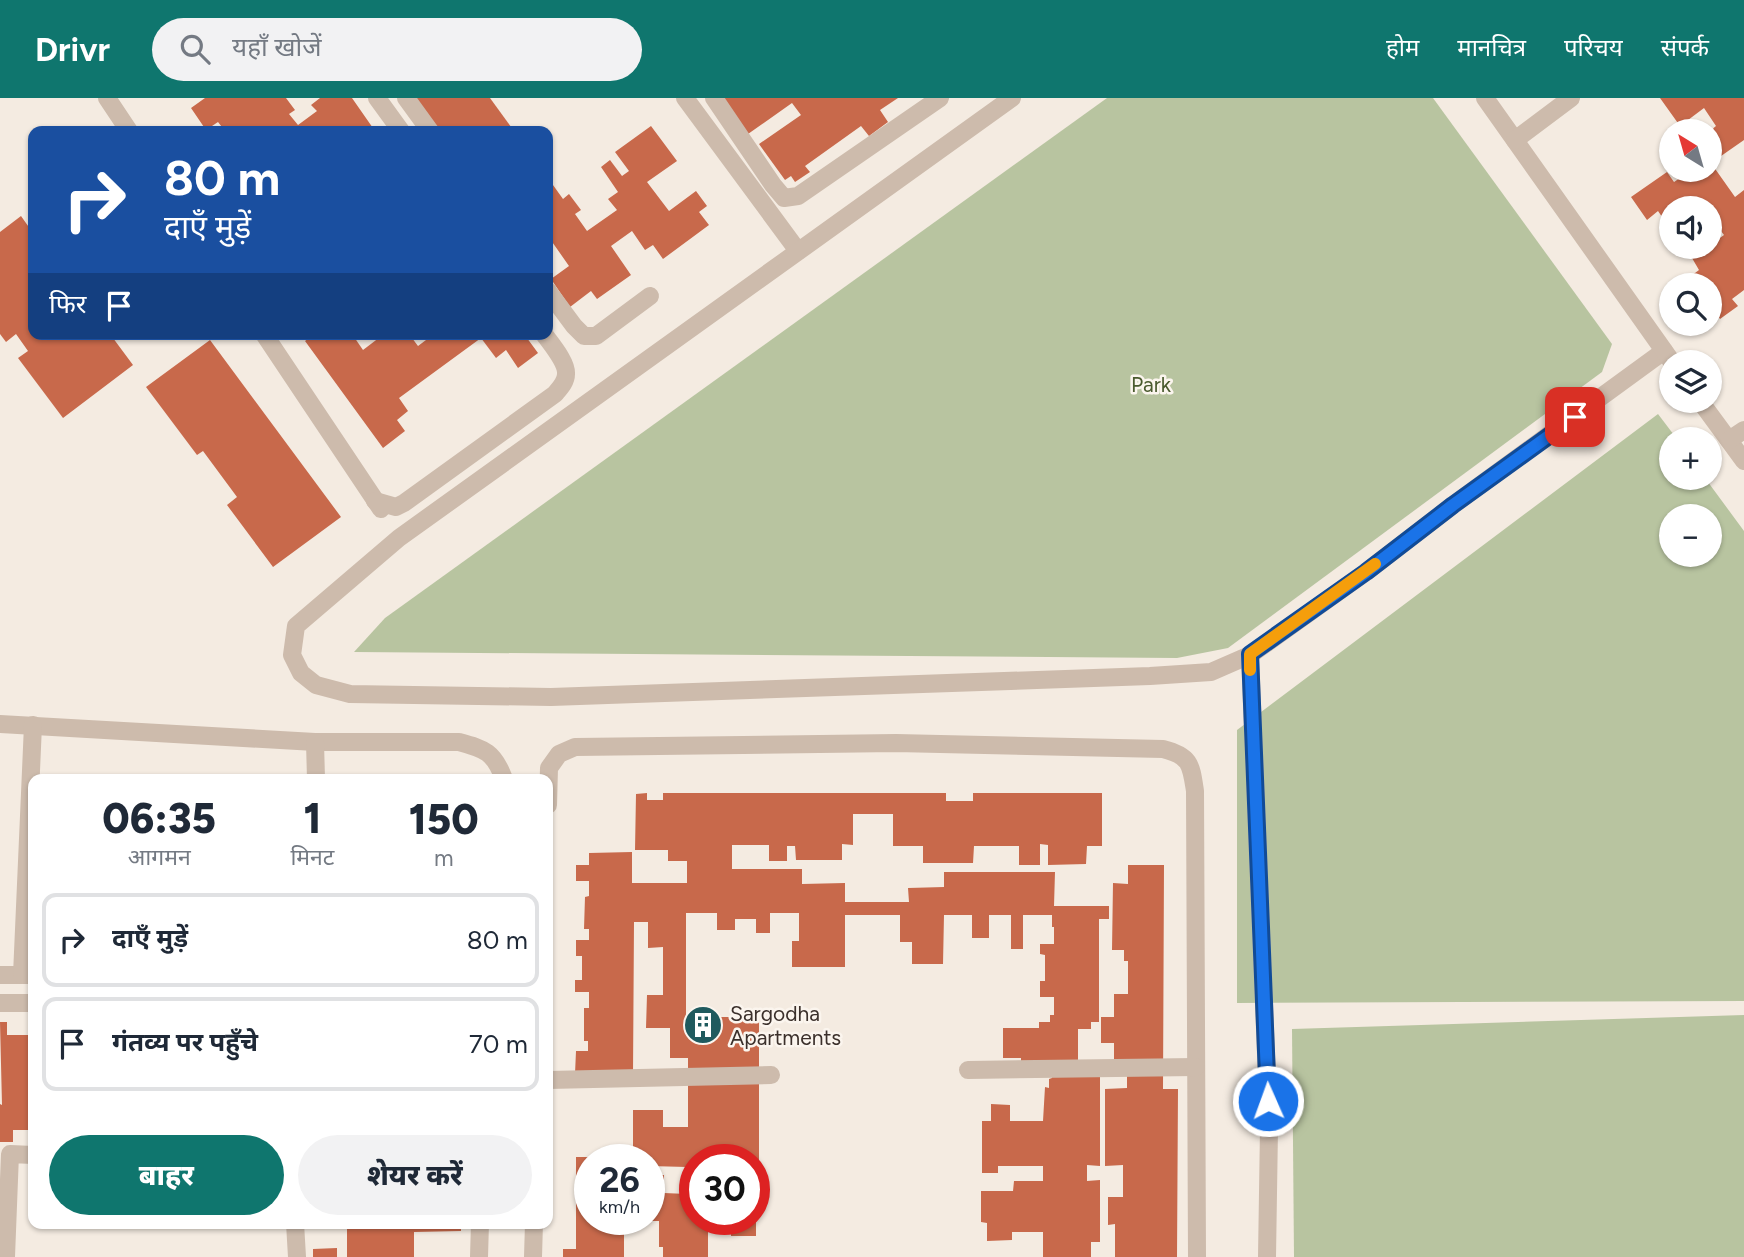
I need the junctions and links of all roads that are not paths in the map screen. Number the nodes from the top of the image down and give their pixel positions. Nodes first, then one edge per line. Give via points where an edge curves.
1 (107, 98) edge
2 (377, 98) edge
3 (406, 98) edge
4 (685, 98) edge
5 (714, 98) edge
6 (940, 98) edge
7 (1485, 98) edge
8 (1571, 98) edge
9 (1006, 100) edge
10 (126, 126) edge
11 (397, 126) edge
12 (426, 126) edge
13 (1514, 140) junction
14 (798, 251) junction
15 (650, 296) dead end
16 (553, 298) edge
17 (268, 340) edge
18 (548, 340) edge
19 (1663, 350) edge
20 (1659, 363) edge
21 (1713, 413) edge
22 (1737, 435) edge
23 (1744, 461) edge
24 (1250, 654) junction
25 (0, 724) edge
26 (33, 725) junction
27 (315, 742) junction
28 (32, 774) edge
29 (316, 774) edge
30 (502, 774) edge
31 (550, 774) edge
32 (28, 933) edge
33 (0, 975) edge
34 (27, 975) edge
35 (0, 1003) edge
36 (28, 1003) edge
37 (1196, 1066) junction
38 (968, 1070) dead end
39 (771, 1075) dead end
40 (553, 1080) edge
41 (5, 1153) edge
42 (28, 1155) edge
43 (295, 1229) edge
44 (480, 1229) edge
45 (534, 1229) edge
46 (6, 1257) edge
47 (297, 1257) edge
48 (480, 1257) edge
49 (533, 1257) edge
50 (1198, 1257) edge
51 (1267, 1257) edge

1 - 10 street
2 - 11 street
3 - 12 street
4 - 14 street
5 - 6 street via 784,198 798,196
7 - 13 street
8 - 13 street
9 - 14 street
13 - 19 street
14 - 24 street via 379,555 296,626 292,655 301,673 316,685 350,694 551,697 1150,676 1211,672
15 - 16 street via 596,335 584,336
17 - 18 street via 379,506 404,503 555,394 567,373
20 - 24 street via 1453,505
21 - 22 street
22 - 23 street
24 - 51 street via 1269,1129
25 - 26 street
26 - 27 street
26 - 28 street
27 - 29 street
27 - 30 street via 459,742 496,759
31 - 37 street via 559,754 575,747 896,743 1179,753 1191,767 1195,791
32 - 34 street
33 - 34 street
35 - 36 street
37 - 38 street
37 - 50 street
39 - 40 street
41 - 42 street
41 - 46 street
43 - 47 street
44 - 48 street
45 - 49 street

